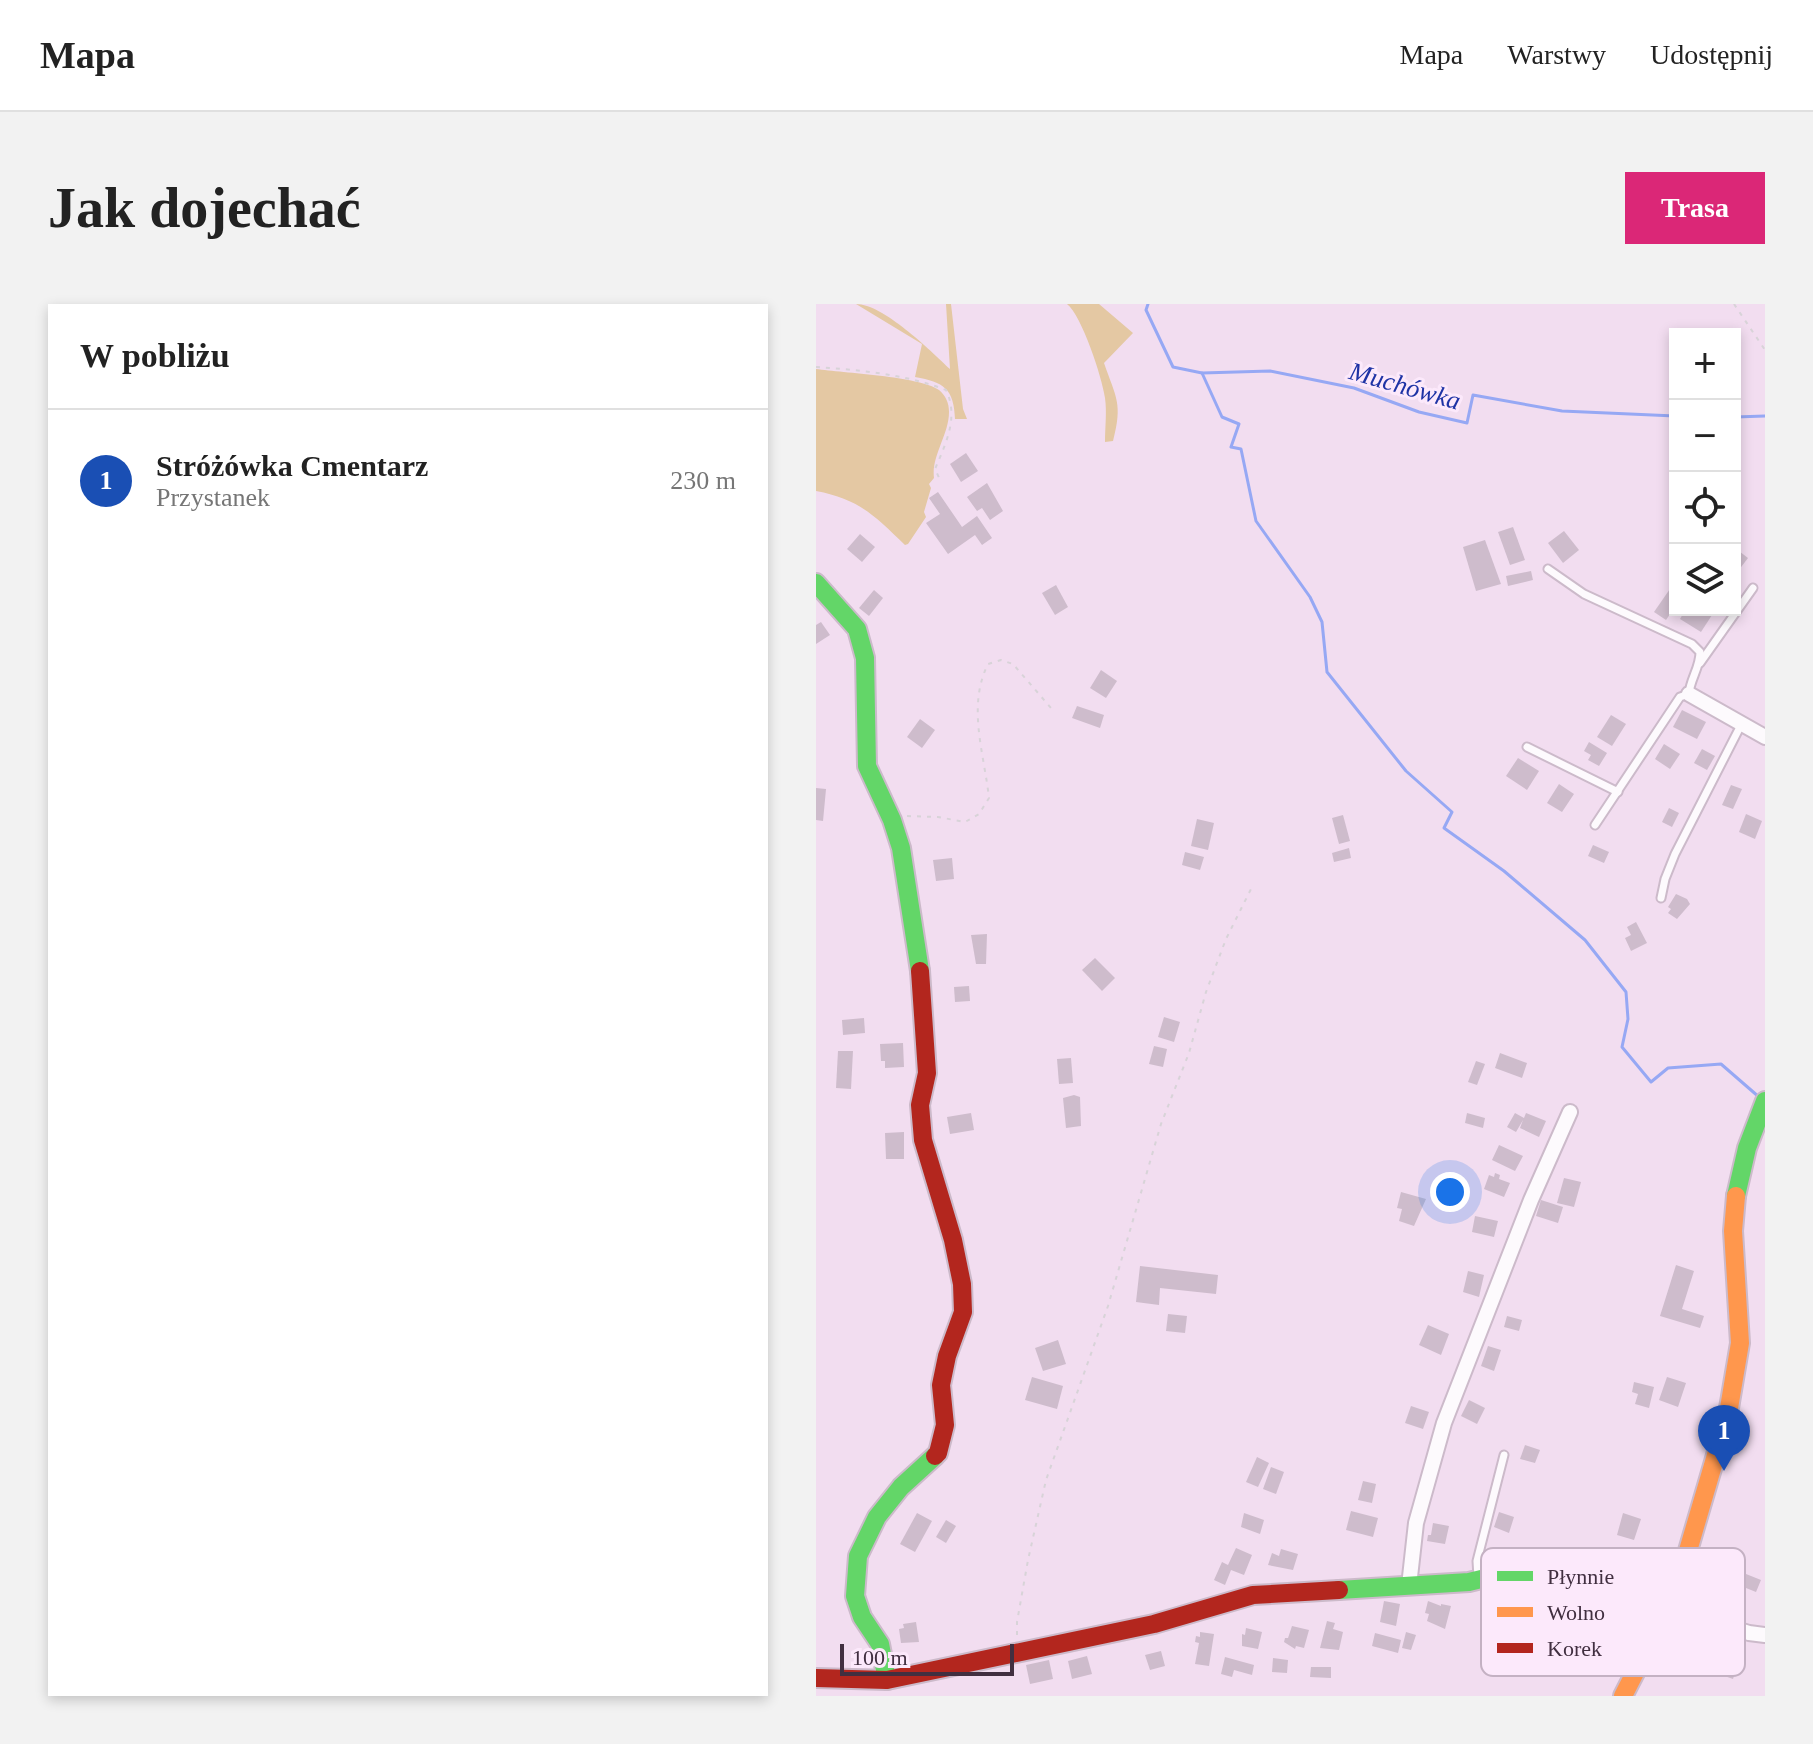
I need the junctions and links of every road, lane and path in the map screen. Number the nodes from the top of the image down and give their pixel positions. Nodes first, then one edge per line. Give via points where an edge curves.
1 (1734, 304) edge
2 (1765, 350) edge
3 (816, 367) edge
4 (941, 482) dead end
5 (1548, 569) dead end
6 (816, 583) edge
7 (1753, 588) dead end
8 (1700, 663) junction
9 (1689, 694) junction
10 (1051, 708) dead end
11 (1741, 725) junction
12 (1765, 737) edge
13 (1527, 747) dead end
14 (1618, 792) junction
15 (892, 820) junction
16 (1595, 825) dead end
17 (1252, 887) dead end
18 (1661, 898) dead end
19 (1763, 1105) edge
20 (1570, 1112) dead end
21 (1504, 1455) dead end
22 (1688, 1548) edge
23 (1479, 1579) joint
24 (1409, 1586) junction
25 (1745, 1632) edge
26 (1765, 1635) edge
27 (1018, 1653) junction
28 (1633, 1676) edge
29 (816, 1678) edge
30 (887, 1680) junction
31 (1623, 1696) edge

1 - 2 path
3 - 4 path via 859,370 946,390 952,403 951,425 935,469
5 - 8 lane via 1584,594 1692,644 1700,652
6 - 15 street via 857,629 865,658 867,766
7 - 8 lane
8 - 9 lane
9 - 11 street
9 - 14 lane via 1680,697
10 - 15 path via 1013,664 988,664 976,716 989,798 979,814 965,822 912,815
11 - 12 street
11 - 18 lane via 1675,854
13 - 14 lane
14 - 16 lane
15 - 30 street via 911,904 926,1031 923,1140 953,1240 963,1312 941,1385 945,1425 938,1453 877,1517 858,1556 855,1596 880,1644
17 - 27 path via 1206,992 1108,1306 1046,1480 1017,1622
19 - 22 street via 1738,1186 1733,1228 1738,1357
20 - 24 street via 1444,1423 1416,1523
21 - 23 lane via 1477,1561
23 - 24 street
24 - 27 street via 1253,1595 1154,1624
25 - 26 street
27 - 30 street
28 - 31 street
29 - 30 street

